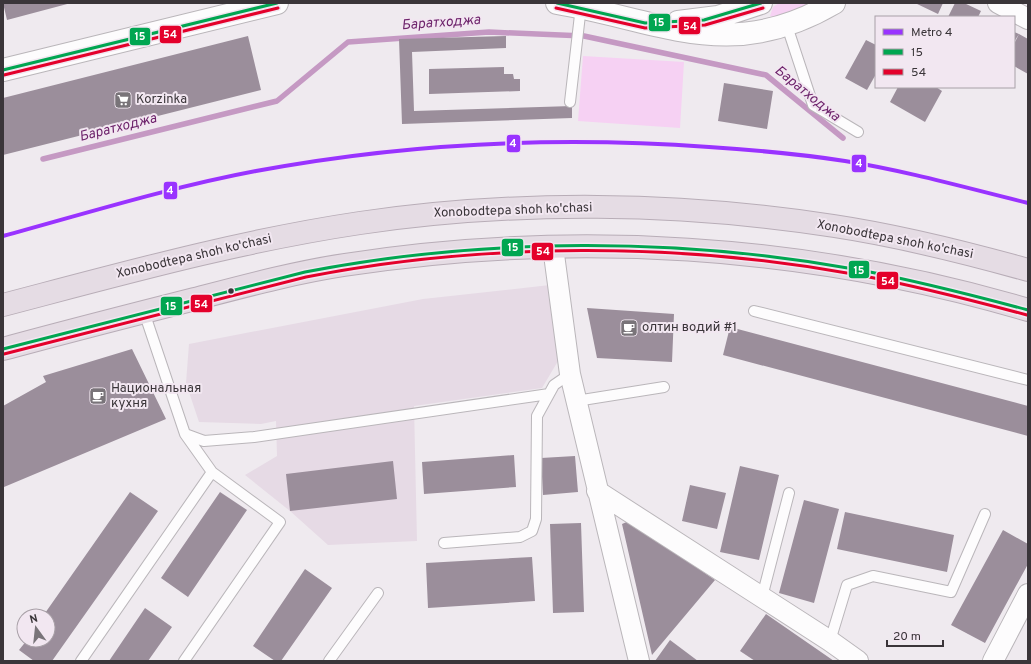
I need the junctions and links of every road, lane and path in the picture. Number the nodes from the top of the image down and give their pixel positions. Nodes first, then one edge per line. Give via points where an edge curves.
1 (277, 3) edge
2 (557, 3) edge
3 (760, 3) edge
4 (834, 3) edge
5 (998, 3) edge
6 (582, 5) edge
7 (1028, 19) edge
8 (645, 23) junction
9 (787, 26) junction
10 (3, 70) edge
11 (570, 102) dead end
12 (858, 132) dead end
13 (553, 247) junction
14 (1028, 270) edge
15 (3, 305) edge
16 (1028, 310) edge
17 (754, 311) dead end
18 (144, 312) junction
19 (3, 349) edge
20 (570, 374) junction
21 (1028, 380) edge
22 (664, 387) dead end
23 (549, 394) junction
24 (576, 402) junction
25 (185, 434) junction
26 (212, 472) junction
27 (597, 491) junction
28 (789, 493) dead end
29 (985, 514) dead end
30 (444, 543) dead end
31 (378, 593) dead end
32 (1028, 594) edge
33 (762, 597) junction
34 (830, 641) junction
35 (81, 661) edge
36 (184, 661) edge
37 (330, 661) edge
38 (639, 661) edge
39 (858, 661) edge
40 (993, 661) edge

1 - 10 street
2 - 6 street
3 - 8 street via 704,20
4 - 9 street
5 - 7 street
6 - 8 street
6 - 11 lane
8 - 9 street via 717,35 740,35
9 - 12 lane via 813,105
13 - 16 highway via 629,246 781,257 893,276 966,292
13 - 18 highway via 448,252 343,266 230,290
13 - 20 street
14 - 15 highway, Xonobodtepa shoh ko'chasi via 875,233 793,220 630,208 485,210 361,223 248,243
17 - 21 lane
18 - 19 highway
18 - 25 lane
20 - 23 lane via 554,385
20 - 24 street
22 - 24 lane
23 - 25 lane via 254,437 204,441
23 - 30 lane via 537,416 536,519 532,531 520,537
24 - 27 street
25 - 26 lane
26 - 35 lane
26 - 36 lane via 280,522
27 - 33 street
27 - 38 street
28 - 33 lane
29 - 34 lane via 951,592 873,576 847,585
31 - 37 lane
32 - 40 street
33 - 34 street
34 - 39 street

